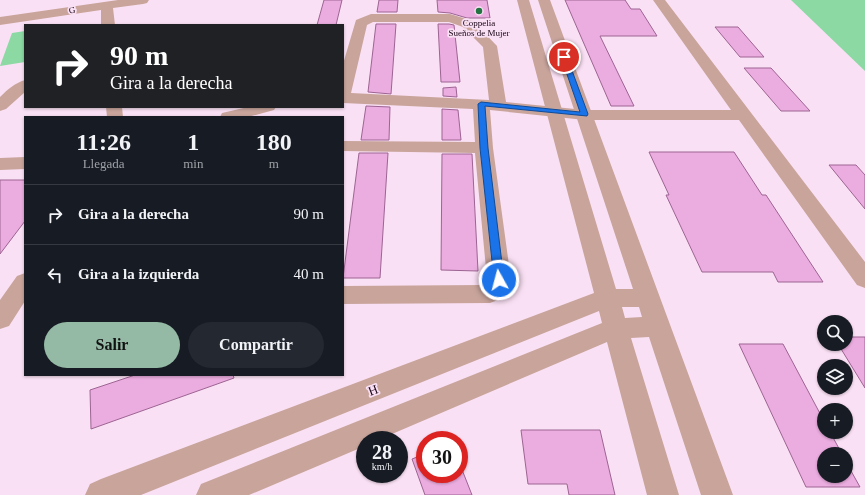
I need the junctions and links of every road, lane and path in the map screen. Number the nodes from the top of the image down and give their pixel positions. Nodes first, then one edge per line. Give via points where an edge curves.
1 (143, 0) edge
2 (523, 0) edge
3 (544, 0) edge
4 (659, 0) edge
5 (107, 5) junction
6 (0, 21) edge
7 (108, 24) edge
8 (24, 86) edge
9 (344, 89) edge
10 (344, 98) edge
11 (481, 104) junction
12 (0, 106) edge
13 (498, 106) junction
14 (264, 108) edge
15 (554, 112) junction
16 (585, 114) junction
17 (744, 115) junction
18 (232, 116) edge
19 (344, 146) edge
20 (484, 148) junction
21 (24, 163) edge
22 (0, 164) edge
23 (865, 278) edge
24 (24, 283) edge
25 (344, 295) edge
26 (607, 298) junction
27 (648, 298) junction
28 (0, 319) edge
29 (658, 327) junction
30 (615, 328) junction
31 (101, 495) edge
32 (212, 495) edge
33 (663, 495) edge
34 (717, 495) edge

1 - 5 street, G
2 - 15 street
3 - 16 street
4 - 17 street
5 - 6 street, G
5 - 7 street
8 - 12 street
9 - 13 street via 361,23 371,18 450,18 468,24 490,46
10 - 11 street
11 - 13 street
11 - 20 street
13 - 15 street
14 - 18 street
15 - 16 street
15 - 26 street
16 - 17 street
16 - 27 street
17 - 23 street
19 - 20 street
20 - 25 street via 499,280 490,294
21 - 22 street
24 - 28 street
26 - 27 street, H
26 - 30 street
26 - 31 street, H
27 - 29 street
29 - 30 street
29 - 34 street
30 - 32 street
30 - 33 street

